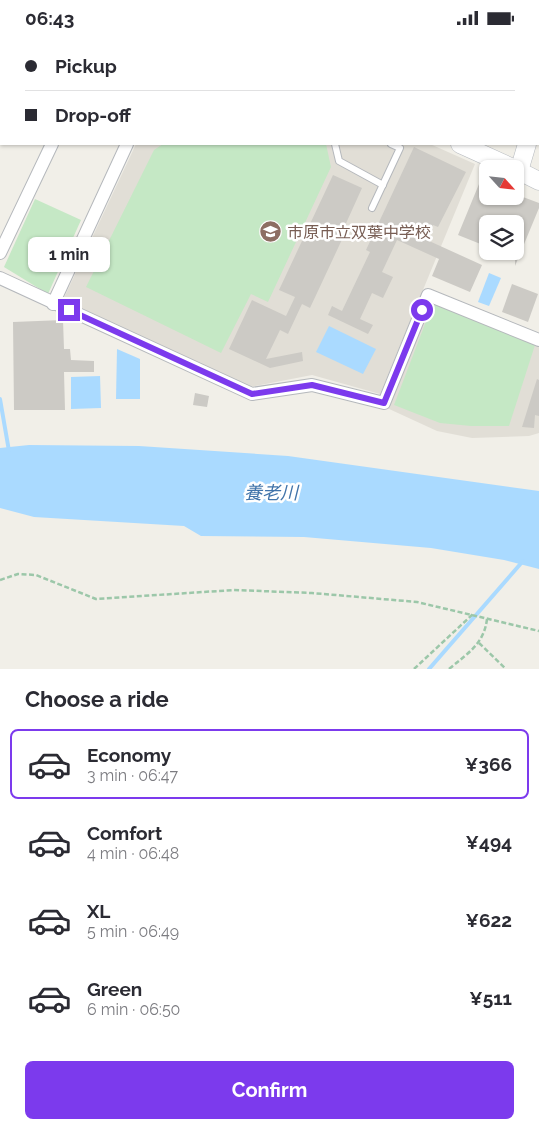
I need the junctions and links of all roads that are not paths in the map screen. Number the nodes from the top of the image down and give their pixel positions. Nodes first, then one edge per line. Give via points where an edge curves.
1 (52, 145) edge
2 (127, 145) edge
3 (335, 145) edge
4 (394, 145) edge
5 (462, 145) edge
6 (527, 145) edge
7 (496, 160) edge
8 (520, 160) edge
9 (524, 173) edge
10 (539, 181) edge
11 (383, 185) junction
12 (372, 209) dead end
13 (0, 253) edge
14 (0, 278) edge
15 (53, 304) junction
16 (539, 341) edge

1 - 13 street
2 - 15 street
3 - 11 lane via 339,161
4 - 11 lane via 400,148
5 - 7 street
6 - 8 street
9 - 10 street
11 - 12 lane
14 - 15 street
15 - 16 street via 252,394 312,385 384,403 428,295

